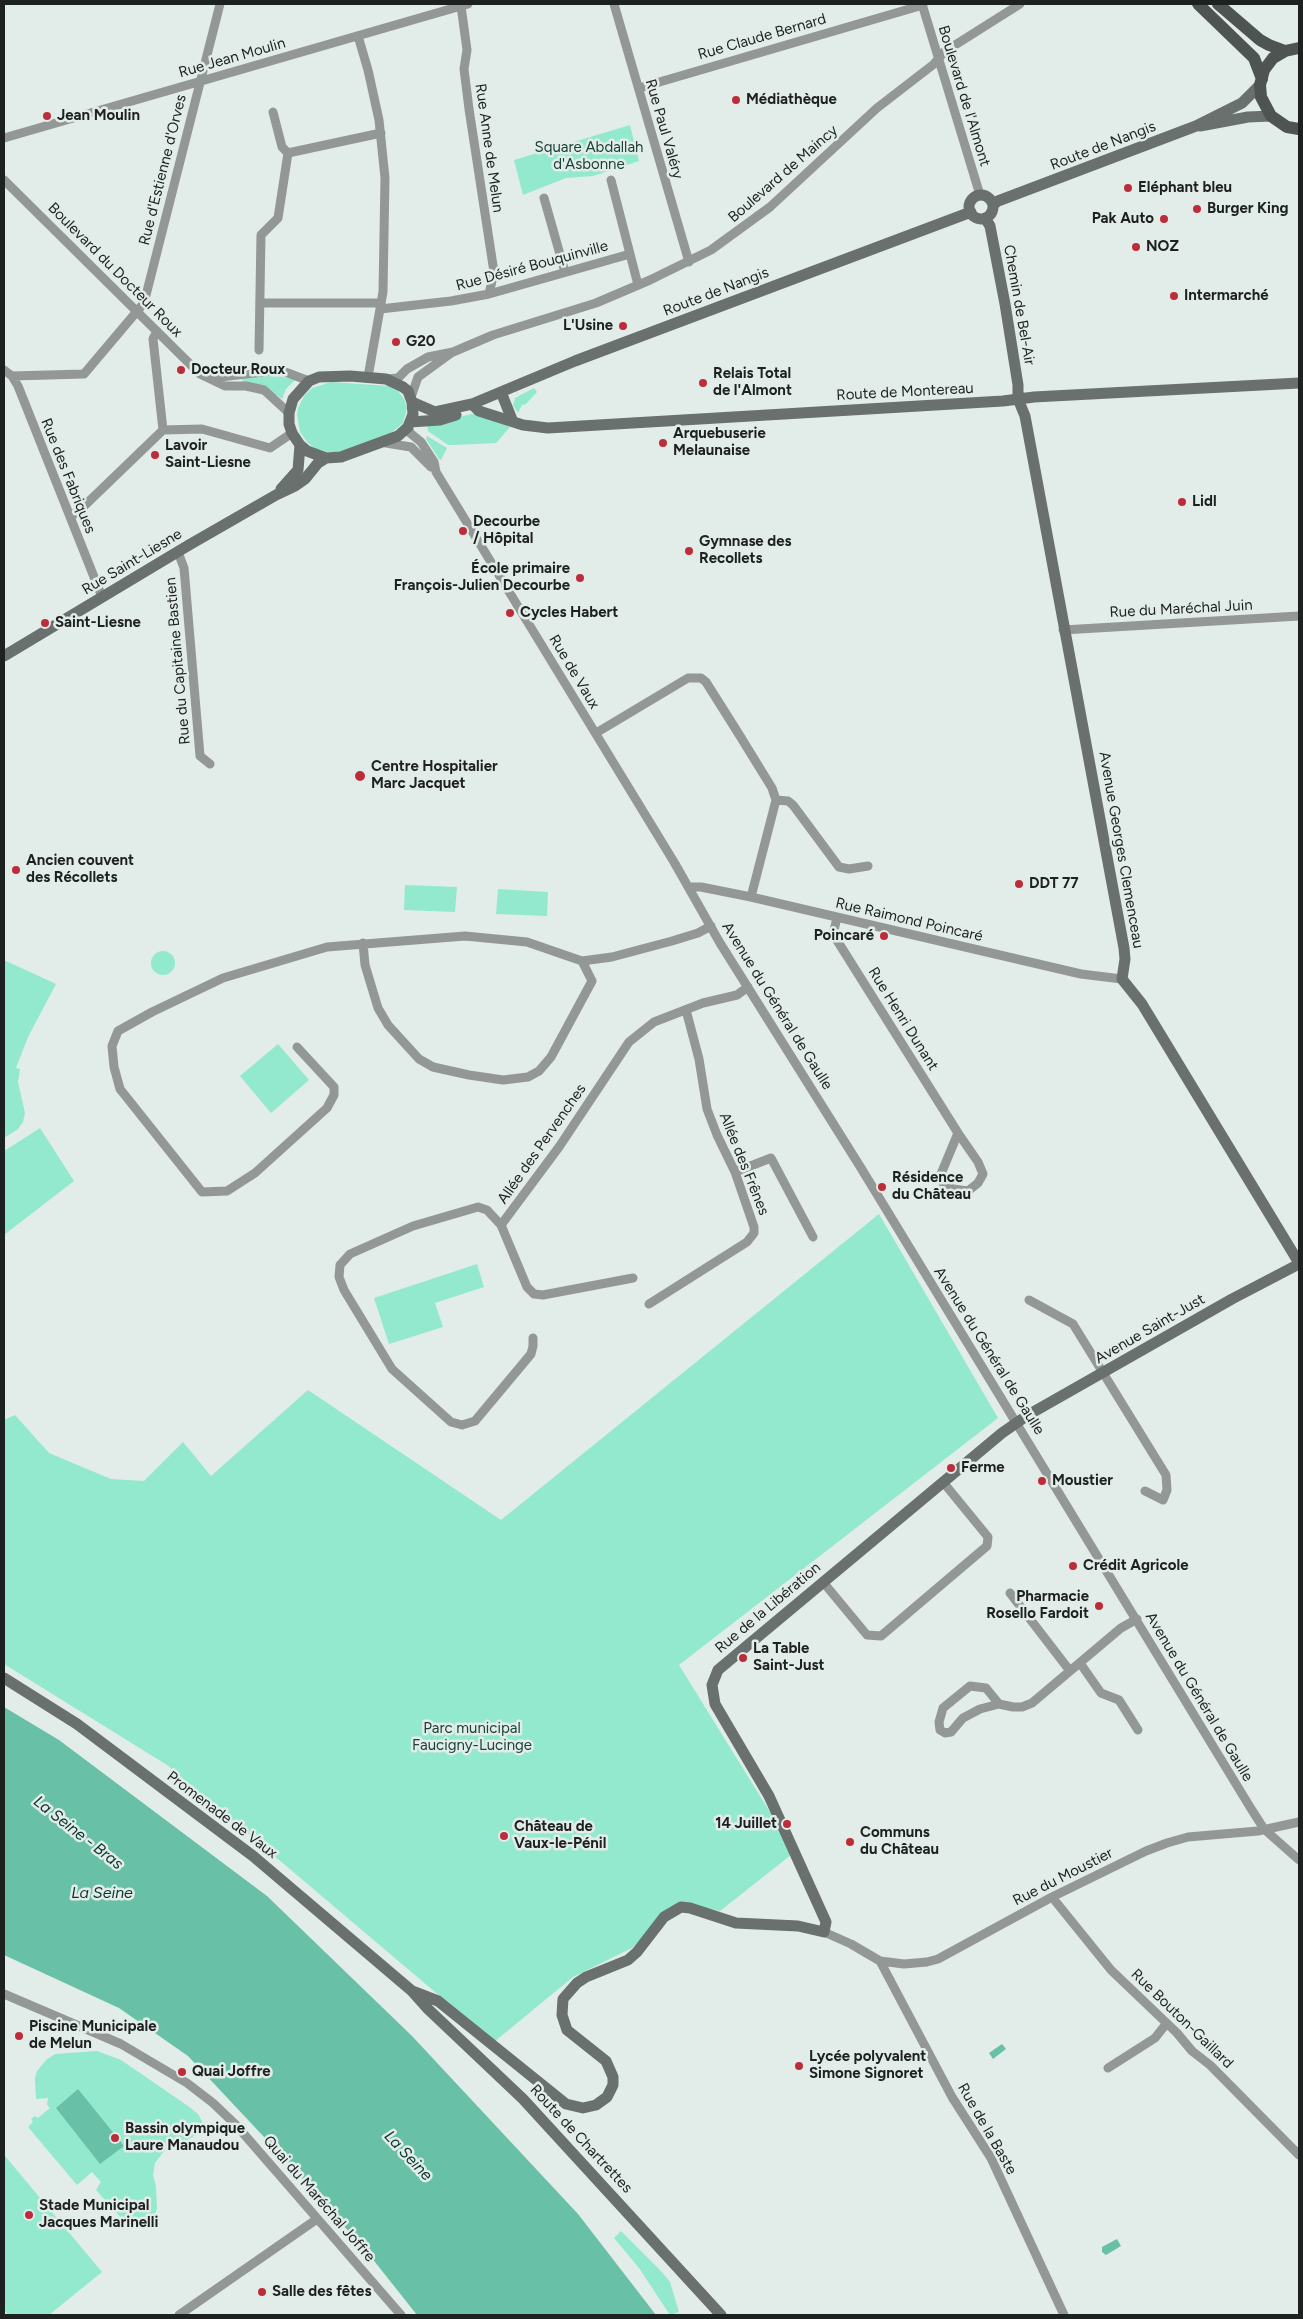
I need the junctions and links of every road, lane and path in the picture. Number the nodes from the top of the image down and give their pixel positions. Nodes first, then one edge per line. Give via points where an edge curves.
1 (220, 4) edge
2 (614, 4) edge
3 (1020, 4) edge
4 (1198, 4) edge
5 (1218, 4) edge
6 (464, 5) edge
7 (922, 5) edge
8 (358, 36) junction
9 (1299, 48) edge
10 (1285, 51) junction
11 (940, 57) junction
12 (200, 81) junction
13 (1261, 82) junction
14 (638, 88) junction
15 (273, 112) dead end
16 (1271, 116) junction
17 (1196, 126) junction
18 (1299, 129) edge
19 (381, 133) junction
20 (4, 138) edge
21 (288, 153) junction
22 (4, 180) edge
23 (611, 180) dead end
24 (980, 195) junction
25 (544, 198) dead end
26 (993, 205) junction
27 (971, 212) junction
28 (985, 218) junction
29 (630, 254) junction
30 (689, 262) junction
31 (564, 272) junction
32 (638, 285) junction
33 (489, 294) junction
34 (261, 303) junction
35 (380, 306) junction
36 (138, 312) junction
37 (157, 331) junction
38 (259, 350) dead end
39 (453, 352) junction
40 (4, 370) edge
41 (369, 373) junction
42 (8, 378) edge
43 (209, 378) junction
44 (386, 379) junction
45 (309, 381) junction
46 (1299, 384) edge
47 (501, 392) junction
48 (1018, 399) junction
49 (412, 400) junction
50 (472, 404) junction
51 (289, 413) junction
52 (514, 422) junction
53 (409, 425) junction
54 (163, 430) junction
55 (292, 433) junction
56 (383, 443) junction
57 (300, 445) junction
58 (326, 458) junction
59 (436, 472) junction
60 (276, 495) junction
61 (70, 517) junction
62 (178, 552) junction
63 (102, 597) junction
64 (1299, 616) edge
65 (1063, 630) junction
66 (4, 656) edge
67 (596, 733) junction
68 (210, 764) dead end
69 (776, 800) junction
70 (868, 866) dead end
71 (689, 887) junction
72 (751, 898) junction
73 (837, 918) junction
74 (711, 926) junction
75 (363, 943) junction
76 (582, 961) junction
77 (1122, 979) junction
78 (748, 987) junction
79 (686, 1010) junction
80 (297, 1048) dead end
81 (958, 1133) junction
82 (735, 1172) junction
83 (501, 1225) junction
84 (813, 1237) dead end
85 (1299, 1263) edge
86 (633, 1278) dead end
87 (1029, 1300) dead end
88 (649, 1304) dead end
89 (533, 1338) dead end
90 (1103, 1372) junction
91 (1017, 1423) junction
92 (943, 1482) junction
93 (1145, 1491) dead end
94 (823, 1582) junction
95 (1010, 1593) dead end
96 (1136, 1619) junction
97 (1080, 1663) junction
98 (1070, 1671) junction
99 (4, 1678) edge
100 (998, 1704) junction
101 (1138, 1730) dead end
102 (1299, 1822) edge
103 (1264, 1829) junction
104 (1299, 1860) edge
105 (1052, 1897) junction
106 (824, 1932) junction
107 (880, 1960) junction
108 (412, 1991) junction
109 (4, 1994) edge
110 (1166, 2024) junction
111 (1108, 2068) dead end
112 (1299, 2155) edge
113 (317, 2219) junction
114 (179, 2315) edge
115 (401, 2315) edge
116 (722, 2315) edge
117 (1064, 2315) edge

1 - 12 street, Rue d'Estienne d'Orves
2 - 14 street, Rue Paul Valéry
3 - 11 street, Boulevard de Maincy
4 - 13 main road via 1254,58
5 - 10 main road via 1260,40
6 - 8 street, Rue Jean Moulin
6 - 33 street, Rue Anne de Melun via 467,50 464,69 494,272
7 - 11 street, Boulevard de l'Almont
7 - 14 street, Rue Claude Bernard
8 - 12 street, Rue Jean Moulin
8 - 19 street
9 - 10 main road
10 - 13 main road via 1268,63
11 - 24 street, Boulevard de l'Almont
11 - 30 street, Boulevard de Maincy via 877,108 770,208 724,242
12 - 20 street, Rue Jean Moulin
12 - 36 street, Rue d'Estienne d'Orves via 148,291
13 - 16 main road via 1261,97
13 - 17 main road, Route de Nangis via 1242,103
14 - 30 street, Rue Paul Valéry
15 - 21 street via 282,147
16 - 17 main road, Route de Nangis
16 - 18 main road via 1287,127
17 - 26 main road, Route de Nangis
19 - 21 street
19 - 35 street via 386,178 386,225
21 - 34 street via 278,218 261,234
22 - 36 street, Boulevard du Docteur Roux
23 - 29 street
24 - 26 main road via 990,199
24 - 27 main road via 971,202
25 - 31 street
26 - 28 main road
27 - 28 main road via 976,218
27 - 47 main road, Route de Nangis
28 - 48 main road, Chemin de Bel-Air via 990,226 1005,304
29 - 31 street, Rue Désiré Bouquinville
29 - 32 street
30 - 32 street, Boulevard de Maincy
31 - 33 street, Rue Désiré Bouquinville
32 - 39 street, Boulevard de Maincy via 596,303 493,334
33 - 35 street, Rue Désiré Bouquinville via 451,301
34 - 35 street, Rue Désiré Bouquinville
34 - 38 street
35 - 41 street
36 - 37 street, Boulevard du Docteur Roux
36 - 42 street, Rue d'Estienne d'Orves via 84,374
37 - 43 street, Boulevard du Docteur Roux via 200,374
37 - 54 street via 153,339
39 - 44 street, Boulevard de Maincy via 428,357 398,378
39 - 49 street, Boulevard de Maincy via 418,377
40 - 42 street, Rue des Fabriques
41 - 44 main road
41 - 45 main road via 320,377
42 - 61 street, Rue des Fabriques via 18,386
43 - 45 street via 280,370
43 - 51 street, Boulevard du Docteur Roux via 225,386 264,390
44 - 49 main road via 403,387
45 - 51 main road via 293,399
46 - 48 main road, Route de Montereau
47 - 50 main road, Route de Nangis
47 - 52 main road
48 - 52 main road, Route de Montereau via 568,427 540,428
48 - 65 main road, Avenue Georges Clemenceau via 1025,416
49 - 50 main road, Route de Nangis via 436,412
49 - 53 main road
50 - 52 main road, Route de Montereau via 478,411
50 - 53 main road, Route de Nangis via 450,418
51 - 55 main road
53 - 56 main road via 398,436
53 - 59 street, Rue de Vaux via 410,433 421,442
54 - 55 street via 202,429 270,448
54 - 61 street
55 - 57 main road
56 - 58 main road via 341,457
56 - 59 street, Rue de Vaux via 411,447
57 - 58 main road via 308,452
57 - 60 main road, Rue Saint-Liesne via 298,470
58 - 60 main road, Rue Saint-Liesne via 300,482
59 - 67 street, Rue de Vaux
60 - 62 main road, Rue Saint-Liesne
61 - 63 street, Rue des Fabriques
62 - 63 main road, Rue Saint-Liesne
62 - 68 street, Rue du Capitaine Bastien via 184,568 200,756
63 - 66 main road, Rue Saint-Liesne
64 - 65 street, Rue du Maréchal Juin
65 - 77 main road, Avenue Georges Clemenceau via 1126,959
67 - 69 street via 688,678 701,678 772,788
67 - 71 street, Rue de Vaux
69 - 70 street via 793,805 839,867
69 - 72 street
71 - 72 street, Rue Raimond Poincaré
71 - 74 street, Avenue du Général de Gaulle
72 - 73 street, Rue Raimond Poincaré
73 - 77 street, Rue Raimond Poincaré via 1081,974
73 - 81 street, Rue Henri Dunant via 833,934
74 - 76 street via 672,941
74 - 78 street, Avenue du Général de Gaulle
75 - 76 street via 465,936 527,942
75 - 76 street via 365,965 378,1008 388,1025 418,1059 433,1067 503,1080 528,1077 539,1071 551,1057 592,981
75 - 80 street via 327,947 223,978 118,1031 112,1046 120,1089 202,1192 227,1191 255,1173 327,1108 334,1095 334,1087
77 - 85 main road via 1142,1004
78 - 79 street, Allée des Pervenches via 737,995
78 - 91 street, Avenue du Général de Gaulle
79 - 82 street, Allée des Frênes via 700,1059 707,1109
79 - 83 street, Allée des Pervenches via 654,1022 629,1042 559,1147
81 - 81 street, Rue Henri Dunant via 984,1174 968,1191 948,1186 941,1174
82 - 84 street via 771,1158
82 - 88 street, Allée des Frênes via 753,1222 754,1234 747,1242
83 - 86 street, Allée des Pervenches via 527,1287 534,1294
83 - 89 street via 487,1210 478,1207 413,1226 350,1254 340,1265 339,1277 392,1369 451,1422 475,1421 531,1354
85 - 90 main road, Avenue Saint-Just
87 - 90 street via 1073,1324
90 - 91 main road, Avenue Saint-Just
90 - 93 street via 1166,1474 1168,1490 1163,1500
91 - 92 main road, Rue de la Libération
91 - 96 street, Avenue du Général de Gaulle
92 - 94 main road, Rue de la Libération
92 - 94 street via 988,1537 987,1546 881,1636 867,1635
94 - 106 main road, Rue de la Libération via 722,1665 712,1685 715,1704 769,1796 793,1848 826,1922
95 - 98 street
96 - 97 street
96 - 103 street, Avenue du Général de Gaulle
97 - 98 street
97 - 101 street via 1101,1693 1119,1700
98 - 100 street via 1032,1702 1012,1708
99 - 108 main road, Promenade de Vaux via 77,1724 253,1856
100 - 100 street via 986,1688 970,1686 943,1708 940,1730 951,1732 963,1718
102 - 103 street, Rue du Moustier
103 - 104 street, Avenue du Général de Gaulle
103 - 105 street, Rue du Moustier via 1188,1837 1167,1843
105 - 107 street, Rue du Moustier via 938,1960 904,1964
105 - 110 street, Rue Bouton-Gaillard via 1111,1970
106 - 107 street
106 - 108 main road via 798,1926 736,1923 690,1908 672,1911 655,1926 628,1960 582,1980 564,1999 562,2015 567,2030 606,2061 613,2077 607,2097 596,2105 583,2108 566,2104 438,2002
107 - 117 street, Rue de la Baste via 952,2097 991,2158
108 - 116 main road, Route de Chartrettes via 523,2099
109 - 113 street, Quai du Maréchal Joffre via 102,2034 187,2083 236,2125
110 - 111 street via 1155,2038
110 - 112 street, Rue Bouton-Gaillard
113 - 114 street
113 - 115 street, Quai du Maréchal Joffre

